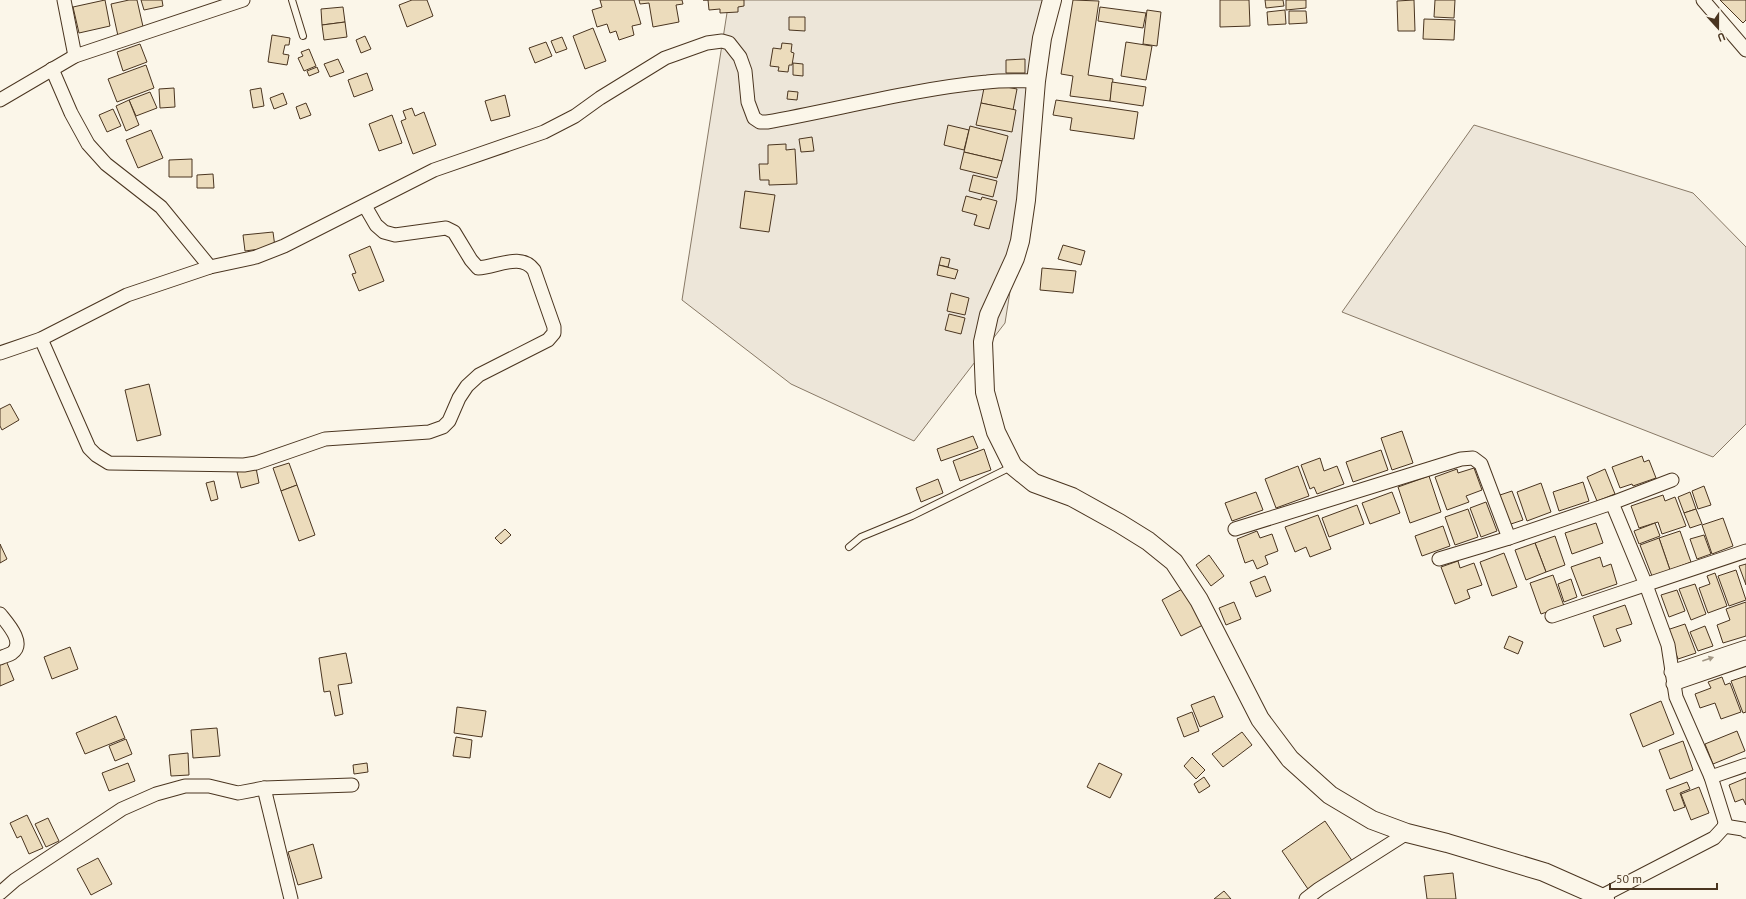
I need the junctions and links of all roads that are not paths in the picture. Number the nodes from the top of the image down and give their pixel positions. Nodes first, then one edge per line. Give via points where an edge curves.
1 (64, 0) edge
2 (243, 0) edge
3 (292, 0) edge
4 (1052, 0) edge
5 (1703, 0) edge
6 (303, 36) dead end
7 (1746, 50) edge
8 (75, 56) junction
9 (52, 69) junction
10 (1036, 81) junction
11 (0, 100) edge
12 (365, 206) junction
13 (210, 267) junction
14 (41, 339) junction
15 (0, 353) edge
16 (1013, 466) junction
17 (1672, 480) dead end
18 (1612, 503) junction
19 (1235, 529) dead end
20 (1509, 538) junction
21 (850, 547) dead end
22 (1746, 551) edge
23 (1439, 559) dead end
24 (1646, 585) junction
25 (0, 614) edge
26 (1552, 616) dead end
27 (1746, 647) edge
28 (0, 658) edge
29 (1746, 659) edge
30 (1672, 678) junction
31 (1746, 765) edge
32 (1710, 777) junction
33 (352, 785) dead end
34 (264, 788) junction
35 (1724, 826) junction
36 (1746, 831) edge
37 (1407, 833) junction
38 (0, 893) edge
39 (1603, 898) edge
40 (292, 899) edge
41 (1306, 899) edge

1 - 8 street
2 - 8 street
3 - 6 lane
4 - 10 main road via 1042,38
5 - 7 street
8 - 9 street
9 - 11 street
9 - 13 street via 88,144 106,164 161,207
10 - 12 street via 988,81 920,91 760,122 754,118 748,102 745,71 740,57 730,43 715,41 665,58 575,116 544,132 434,170
10 - 16 main road via 1020,242 989,315 983,342 985,392 996,432
12 - 13 street via 284,246
12 - 14 street via 376,225 384,232 395,235 446,228 454,232 470,260 478,268 522,260 530,263 537,277 554,333 548,340 479,375 467,386 448,422 442,427 429,432 324,439 244,465 109,463 89,448
13 - 14 street via 127,295
14 - 15 street
16 - 21 lane via 912,516 861,537
16 - 37 main road via 1034,483 1072,497 1119,523 1148,541 1174,562 1199,600 1260,719 1290,758 1330,796 1372,820
17 - 18 street
18 - 20 street
18 - 24 street
19 - 20 street via 1461,459 1473,458 1481,464
20 - 23 street
22 - 24 street
24 - 26 street
24 - 30 street via 1668,645
25 - 28 street via 17,639 16,648 12,653
30 -> 27 street
29 - 30 street
30 - 32 street via 1676,697
31 - 32 street
32 - 35 street via 1723,813 1726,825
33 - 34 street
34 - 38 street via 238,793 209,786 185,786 156,794 122,809 15,880
34 - 40 street
35 - 36 street
35 - 39 street via 1714,838
37 - 39 main road via 1544,872
37 - 41 street

